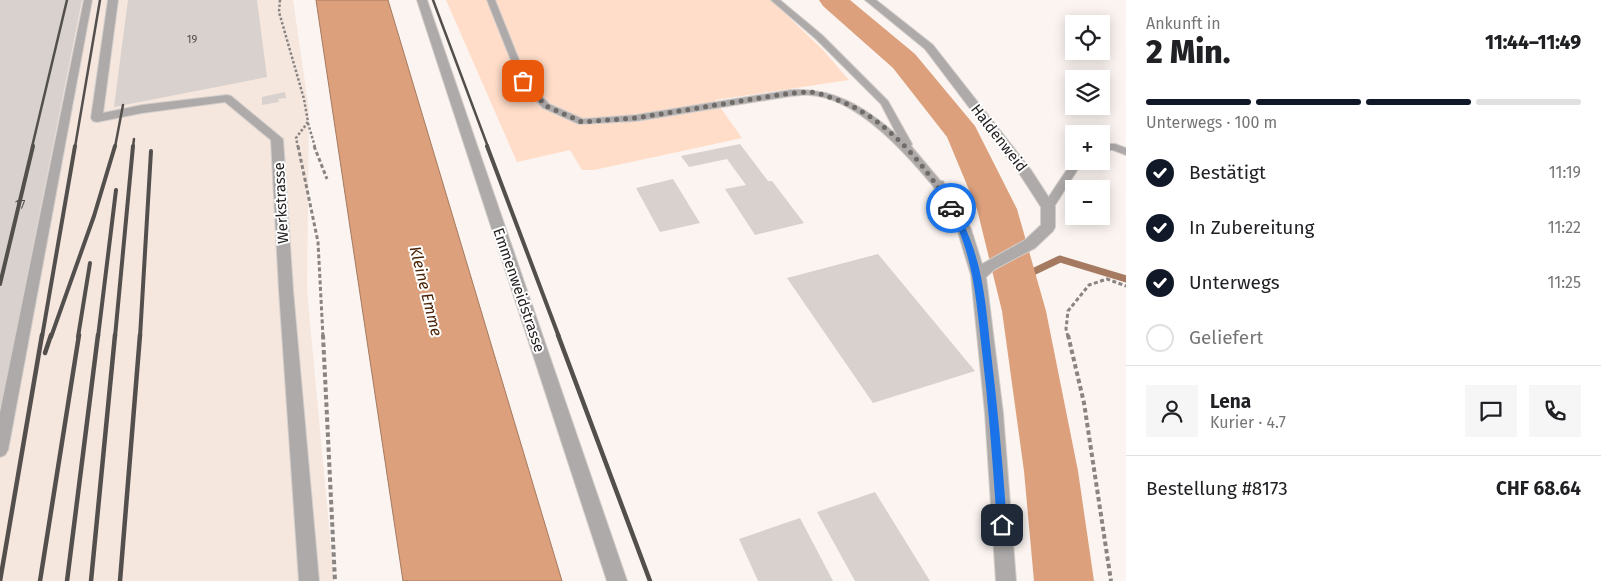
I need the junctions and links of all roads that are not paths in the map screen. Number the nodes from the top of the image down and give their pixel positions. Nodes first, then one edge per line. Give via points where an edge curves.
1 (88, 0) edge
2 (113, 0) edge
3 (422, 0) edge
4 (491, 0) edge
5 (775, 0) edge
6 (870, 0) edge
7 (1110, 147) edge
8 (1126, 152) edge
9 (912, 153) junction
10 (1072, 170) edge
11 (938, 184) joint
12 (1048, 207) junction
13 (984, 270) junction
14 (0, 450) edge
15 (309, 581) edge
16 (617, 581) edge
17 (1006, 581) edge

1 - 14 lane
2 - 15 street, Werkstrasse via 97,118 142,108 227,98 278,139 286,290
3 - 16 street, Emmenweidstrasse
4 - 9 lane via 523,81 546,106 582,122 636,118 812,92 868,115
5 - 9 lane via 820,37 885,103
6 - 12 street, Haldenweid via 929,48 1026,173
7 - 8 lane
9 - 11 lane
10 - 12 lane
11 - 13 street
12 - 13 street via 1048,227 1030,244
13 - 17 street

